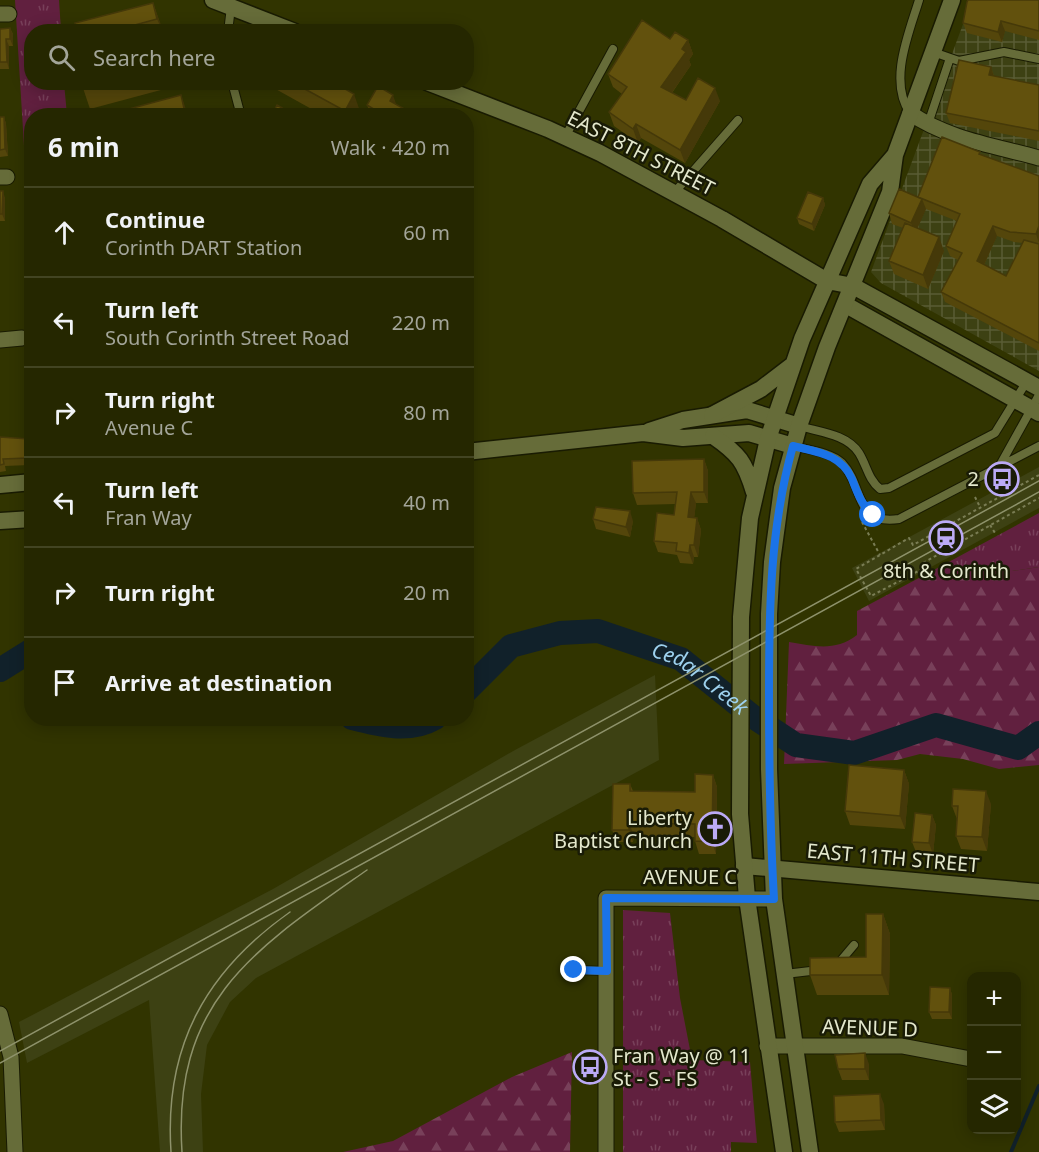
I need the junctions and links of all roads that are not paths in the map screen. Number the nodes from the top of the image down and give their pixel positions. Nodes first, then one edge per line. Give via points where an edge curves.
1 (213, 0) edge
2 (919, 0) edge
3 (952, 0) edge
4 (231, 7) junction
5 (229, 24) edge
6 (275, 24) edge
7 (613, 50) dead end
8 (932, 51) junction
9 (950, 58) junction
10 (1039, 59) edge
11 (234, 90) edge
12 (447, 90) edge
13 (239, 108) edge
14 (910, 113) junction
15 (738, 120) dead end
16 (927, 124) junction
17 (565, 137) junction
18 (894, 155) junction
19 (1039, 158) edge
20 (674, 193) junction
21 (827, 281) junction
22 (853, 286) junction
23 (846, 306) junction
24 (22, 338) dead end
25 (0, 340) edge
26 (791, 366) junction
27 (1033, 385) edge
28 (1016, 400) junction
29 (1036, 405) edge
30 (712, 415) junction
31 (775, 417) junction
32 (799, 426) junction
33 (643, 433) junction
34 (713, 436) junction
35 (768, 439) junction
36 (793, 446) junction
37 (1039, 446) edge
38 (474, 451) edge
39 (999, 468) junction
40 (24, 483) edge
41 (0, 485) edge
42 (754, 492) junction
43 (24, 520) edge
44 (0, 521) edge
45 (744, 866) junction
46 (772, 868) junction
47 (1039, 892) edge
48 (747, 898) junction
49 (774, 899) junction
50 (854, 945) dead end
51 (824, 969) edge
52 (834, 969) edge
53 (574, 970) dead end
54 (607, 971) junction
55 (785, 974) junction
56 (0, 1014) edge
57 (767, 1046) junction
58 (795, 1046) junction
59 (967, 1058) edge
60 (15, 1152) edge
61 (606, 1152) edge
62 (783, 1152) edge
63 (810, 1152) edge

1 - 4 main road
2 - 14 lane via 900,80 901,95
3 - 8 main road
4 - 5 lane
4 - 6 main road
7 - 17 lane
8 - 9 lane
8 - 14 main road
9 - 10 lane via 968,61 1004,52
9 - 16 lane
11 - 13 lane
12 - 17 main road, EAST 8TH STREET
14 - 16 street
14 - 18 main road
15 - 20 lane
16 - 19 street
17 - 20 main road, EAST 8TH STREET
18 - 21 main road via 870,184
18 - 22 main road via 890,192
20 - 21 main road, EAST 8TH STREET
21 - 22 main road, EAST 8TH STREET
21 - 23 main road, EAST 8TH STREET
21 - 26 main road
22 - 23 main road
22 - 27 main road, EAST 8TH STREET
23 - 28 main road, EAST 8TH STREET
23 - 32 main road
24 - 25 street
26 - 30 main road via 738,403
26 - 31 main road
27 - 28 lane
28 - 29 main road, EAST 8TH STREET
28 - 32 lane via 995,433 889,488 880,489 872,483 858,452 844,439
29 - 39 lane
30 - 31 main road via 747,410
30 - 33 main road
31 - 32 main road
31 - 35 main road
32 - 36 main road
33 - 34 main road via 683,438
33 - 38 main road
34 - 35 main road via 749,433
34 - 42 main road via 739,455
35 - 36 main road
35 - 42 main road
36 - 39 lane via 841,462 862,505 887,521 899,519
36 - 46 main road via 782,488 772,562
37 - 39 lane
40 - 41 main road
42 - 45 main road via 742,607 740,678
43 - 44 main road
45 - 46 main road, EAST 11TH STREET
45 - 48 main road
46 - 47 main road, EAST 11TH STREET
46 - 49 main road
48 - 49 street, AVENUE C
48 - 54 street, AVENUE C via 606,898
48 - 57 main road
49 - 55 main road
50 - 52 lane
51 - 55 lane
53 - 54 lane
54 - 61 street
55 - 58 main road
56 - 60 street via 11,1057
57 - 58 street, AVENUE D
57 - 62 main road
58 - 59 street, AVENUE D via 902,1046
58 - 63 main road

